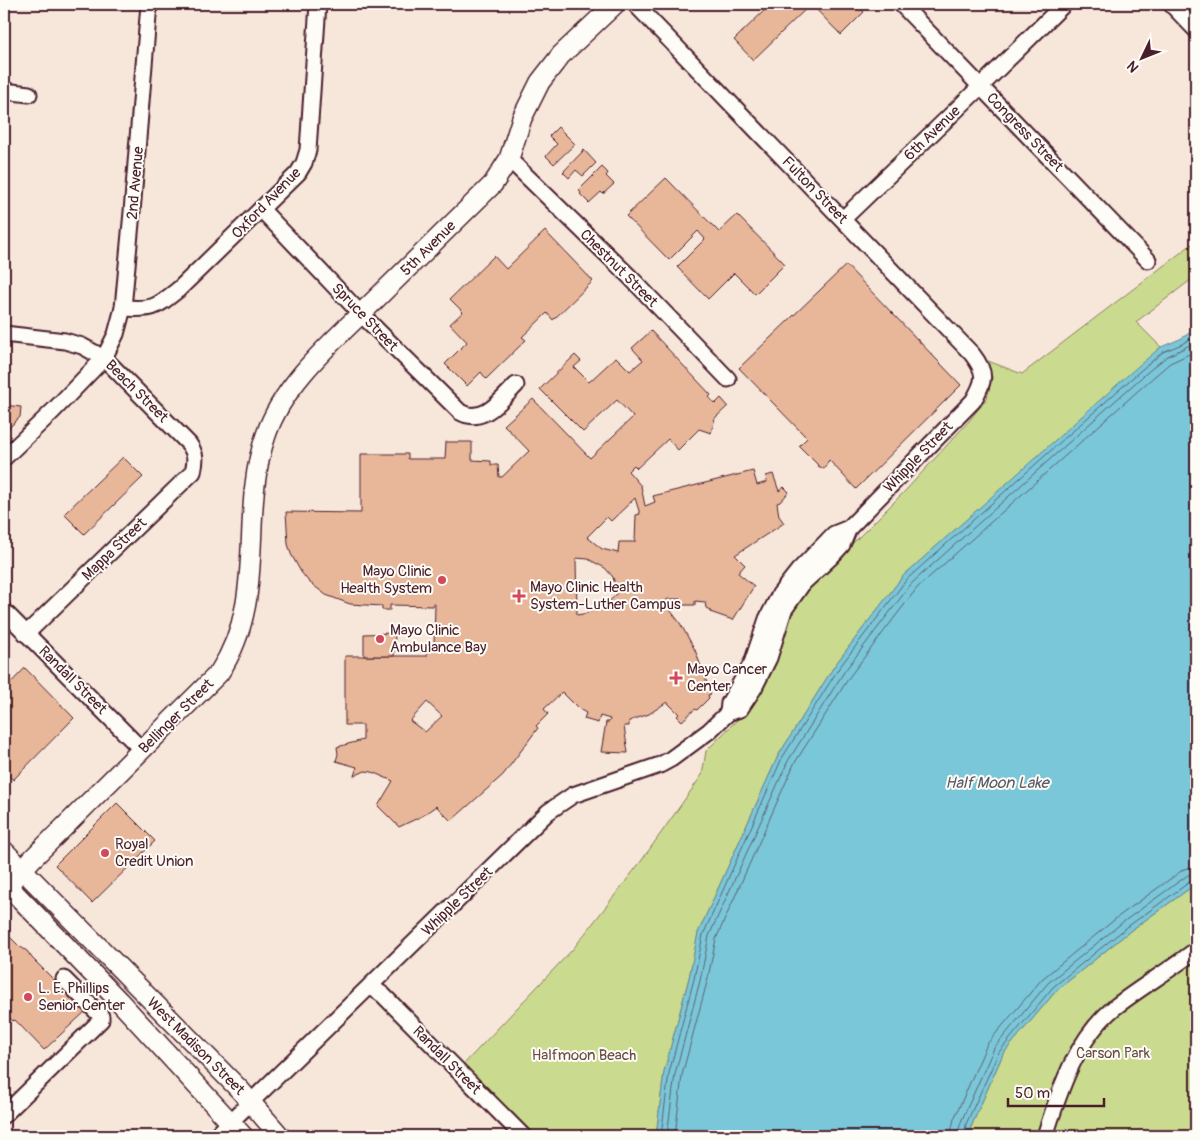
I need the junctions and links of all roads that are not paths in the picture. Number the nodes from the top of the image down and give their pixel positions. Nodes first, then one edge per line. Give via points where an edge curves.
1 (149, 4) edge
2 (318, 4) edge
3 (614, 4) edge
4 (635, 4) edge
5 (901, 4) edge
6 (1064, 4) edge
7 (1172, 4) edge
8 (1196, 30) edge
9 (981, 86) junction
10 (4, 91) edge
11 (29, 94) dead end
12 (509, 158) junction
13 (261, 209) junction
14 (843, 219) junction
15 (1148, 260) dead end
16 (123, 308) junction
17 (361, 314) junction
18 (4, 334) edge
19 (104, 358) junction
20 (728, 379) dead end
21 (983, 383) joint
22 (516, 385) dead end
23 (4, 458) edge
24 (196, 460) joint
25 (253, 496) joint
26 (4, 611) edge
27 (26, 634) junction
28 (142, 750) junction
29 (4, 851) edge
30 (22, 870) junction
31 (5, 886) edge
32 (1196, 950) edge
33 (64, 979) dead end
34 (370, 986) junction
35 (252, 1102) junction
36 (4, 1116) edge
37 (237, 1130) edge
38 (216, 1136) edge
39 (280, 1136) edge
40 (523, 1136) edge
41 (1045, 1136) edge

1 - 16 street, 2nd Avenue
2 - 13 street, Oxford Avenue via 308,150 298,173
3 - 12 main road, 5th Avenue via 561,55 540,82 522,118
4 - 14 street, Fulton Street
5 - 9 street, Congress Street
6 - 9 street, 6th Avenue
7 - 8 street
9 - 14 street, 6th Avenue
9 - 15 street, Congress Street
10 - 11 street
12 - 17 main road, 5th Avenue via 493,184
12 - 20 street, Chestnut Street
13 - 16 street, Oxford Avenue via 163,302 147,309
13 - 17 street, Spruce Street
14 - 21 street, Fulton Street via 972,354 980,364
16 - 19 street, 2nd Avenue via 116,334
17 - 22 street, Spruce Street via 465,415 475,417 488,411
17 - 25 main road, 5th Avenue via 288,391 266,433
18 - 19 street, Beach Street via 64,341
19 - 23 street
19 - 24 street, Beach Street via 189,444
21 - 34 street, Whipple Street via 973,401 848,528 834,534 780,594 767,619 752,663 729,703 728,713 709,732 650,770 573,795 554,808
24 - 27 street, Mappa Street via 192,472
25 - 28 main road, Bellinger Street via 249,591 234,645 212,681
26 - 27 street, Randall Street
27 - 28 street, Randall Street
28 - 30 main road, Bellinger Street
29 - 30 main road, West Madison Street
30 - 31 main road, Bellinger Street
30 - 35 main road, West Madison Street
31 - 37 main road, West Madison Street via 118,1001
32 - 41 street via 1115,1008 1095,1028 1073,1060
33 - 36 street via 101,1016 101,1020
34 - 35 street, Whipple Street
34 - 40 street, Randall Street via 383,995
35 - 37 street, Whipple Street
35 - 39 main road, West Madison Street
37 - 38 street, Whipple Street

